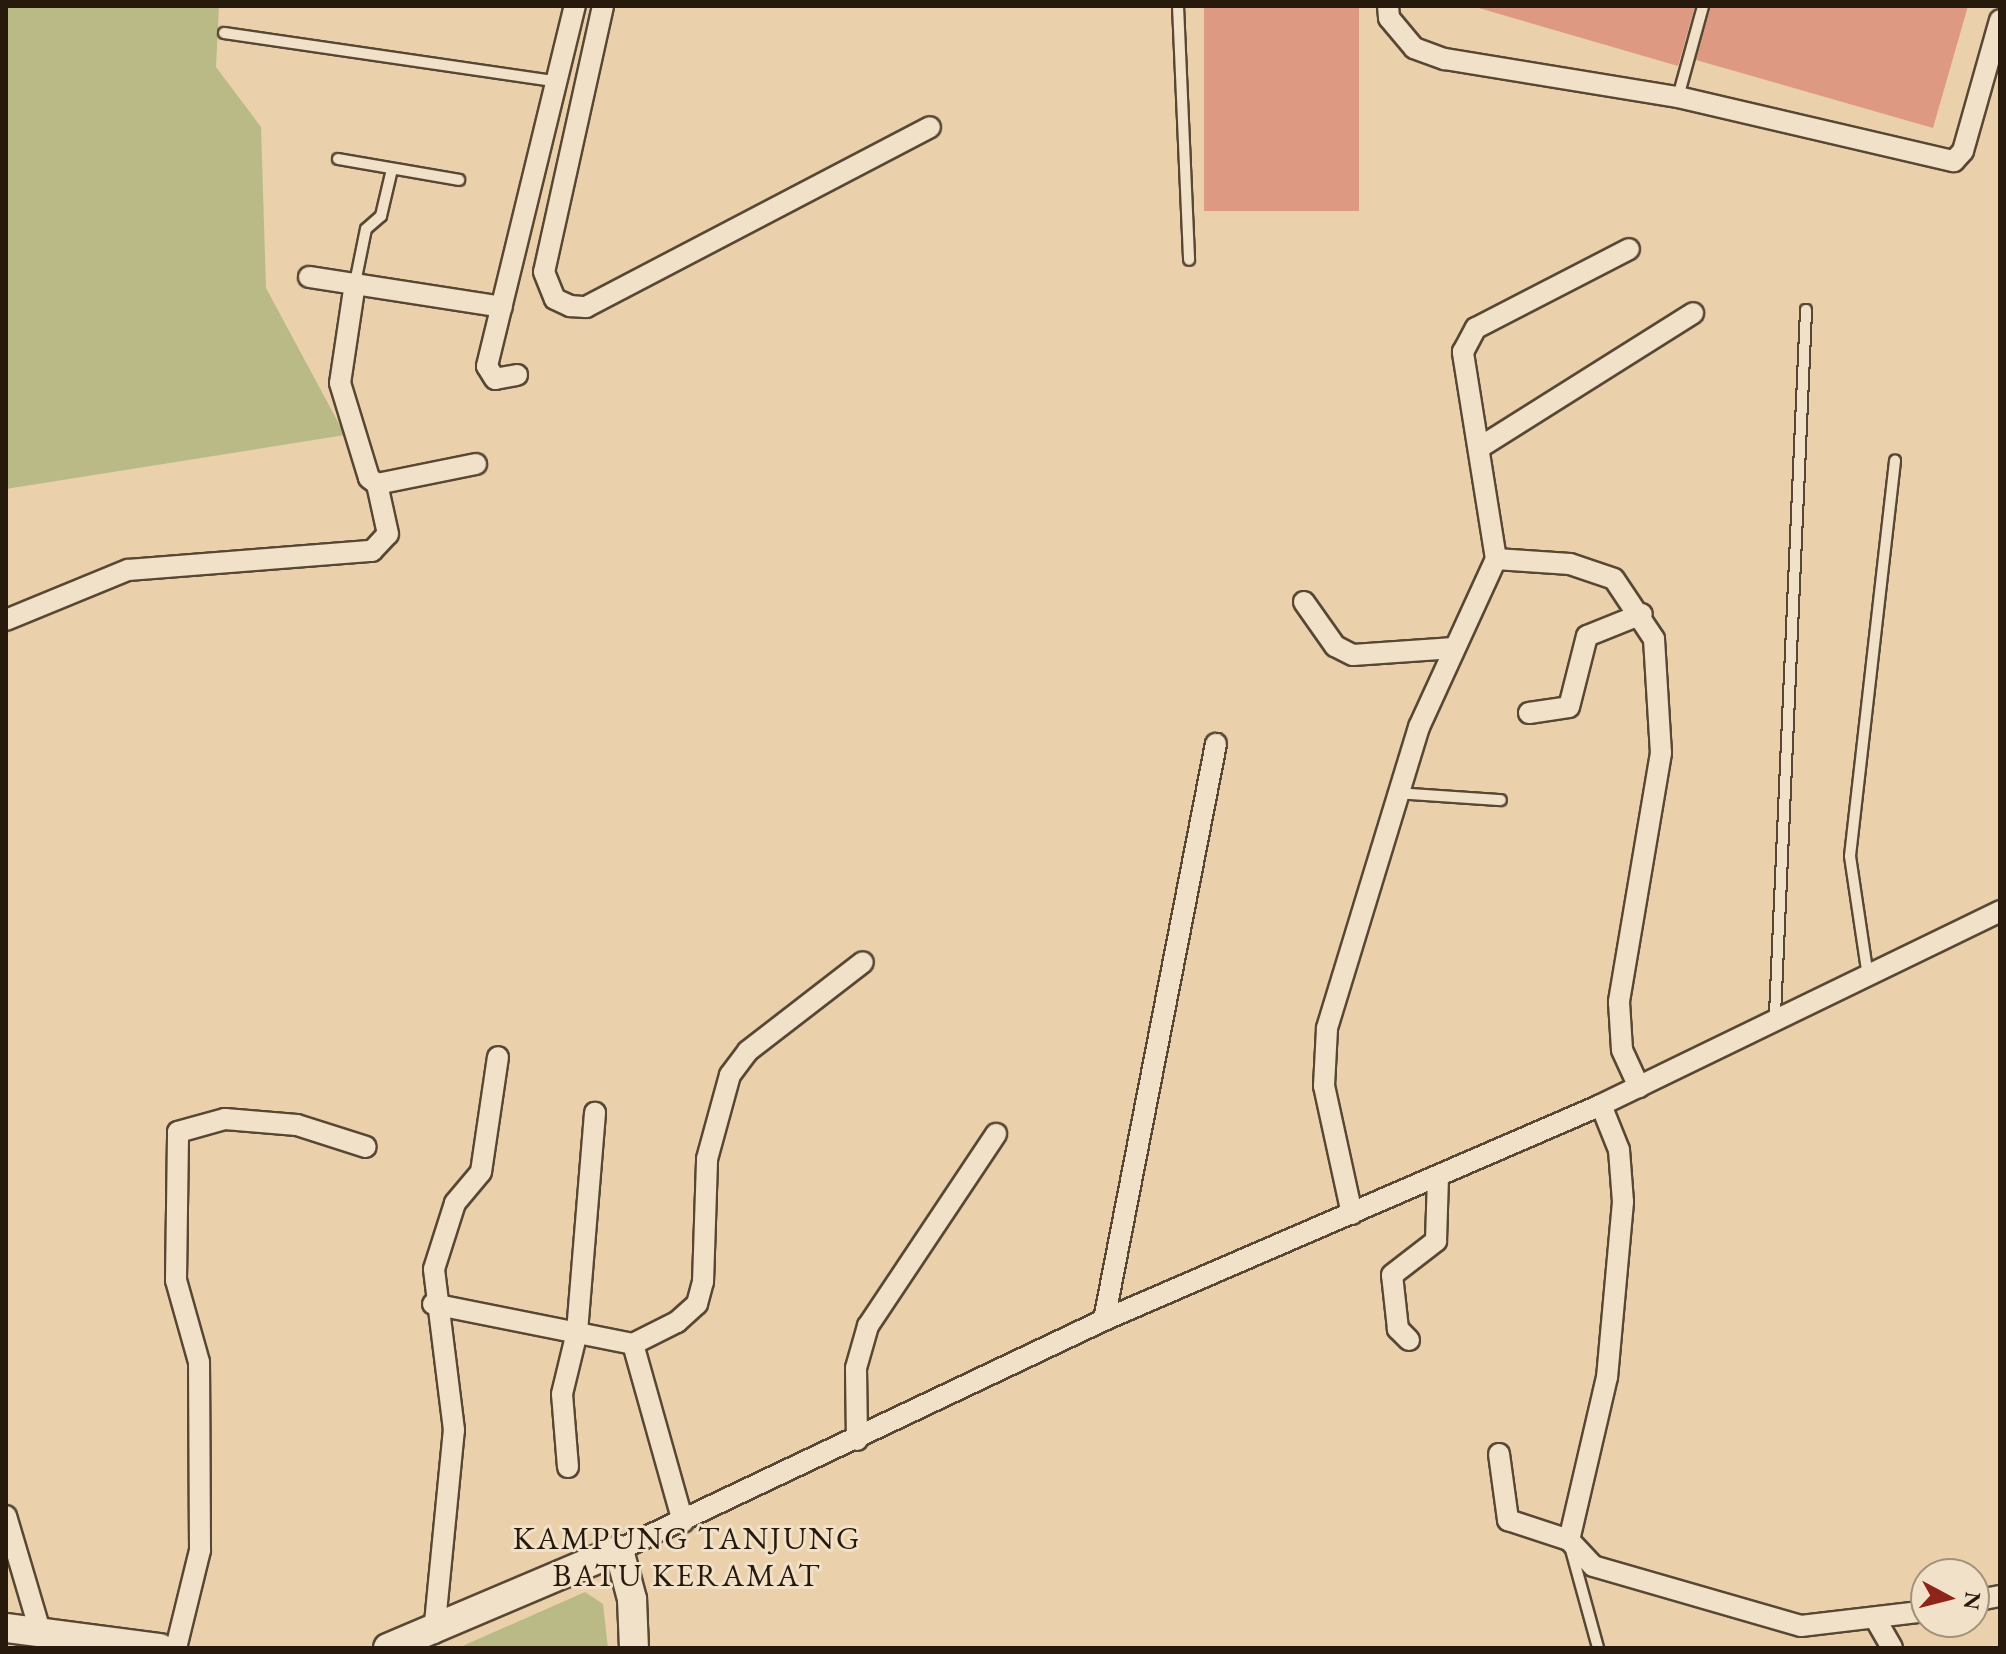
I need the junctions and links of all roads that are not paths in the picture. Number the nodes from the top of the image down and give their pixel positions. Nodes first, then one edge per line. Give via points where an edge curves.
1 (575, 6) edge
2 (603, 6) edge
3 (1178, 6) edge
4 (1388, 6) edge
5 (1703, 6) edge
6 (2000, 20) edge
7 (224, 33) dead end
8 (558, 82) junction
9 (1678, 97) junction
10 (930, 127) dead end
11 (338, 159) dead end
12 (392, 169) junction
13 (459, 180) dead end
14 (1629, 249) dead end
15 (1189, 260) dead end
16 (309, 277) dead end
17 (355, 283) junction
18 (502, 307) junction
19 (1806, 310) dead end
20 (1693, 313) dead end
21 (517, 375) dead end
22 (1479, 448) junction
23 (1895, 461) dead end
24 (476, 464) dead end
25 (377, 484) junction
26 (1496, 559) junction
27 (1304, 602) dead end
28 (1642, 614) junction
29 (6, 620) edge
30 (1454, 648) junction
31 (1529, 713) dead end
32 (1216, 744) dead end
33 (1397, 793) junction
34 (1501, 800) dead end
35 (2000, 911) edge
36 (863, 962) dead end
37 (1867, 970) junction
38 (1775, 1015) junction
39 (498, 1057) dead end
40 (1639, 1087) junction
41 (1601, 1105) junction
42 (595, 1113) dead end
43 (996, 1134) dead end
44 (366, 1147) dead end
45 (1438, 1176) junction
46 (1352, 1214) junction
47 (433, 1304) junction
48 (1104, 1320) junction
49 (577, 1332) junction
50 (1409, 1340) dead end
51 (633, 1344) junction
52 (857, 1440) junction
53 (1499, 1454) dead end
54 (568, 1467) dead end
55 (6, 1516) edge
56 (683, 1522) junction
57 (1569, 1540) junction
58 (619, 1550) junction
59 (1910, 1614) edge
60 (1876, 1620) junction
61 (6, 1628) edge
62 (40, 1631) junction
63 (434, 1633) junction
64 (160, 1648) edge
65 (176, 1648) edge
66 (388, 1648) edge
67 (634, 1648) edge
68 (1598, 1648) edge
69 (1892, 1648) edge

1 - 8 street
2 - 10 street via 544,272 555,299 570,306 586,307
3 - 15 lane
4 - 9 street via 1389,18 1414,48 1445,59
5 - 9 lane
6 - 9 street via 1963,151 1954,161
7 - 8 lane
8 - 18 street
11 - 12 lane
12 - 13 lane
12 - 17 lane via 381,216 366,229
14 - 22 street via 1476,328 1463,352 1461,376
16 - 17 street
17 - 18 street
17 - 25 street via 340,383 358,459
18 - 21 street via 487,366 495,379
19 - 38 lane
20 - 22 street
22 - 26 street
23 - 37 lane via 1850,856
24 - 25 street
25 - 29 street via 388,534 372,551 128,570
26 - 28 street via 1592,569 1614,579
26 - 30 street
27 - 30 street via 1335,646 1353,655
28 - 31 street via 1587,636 1569,707
28 - 40 street via 1654,639 1661,753 1619,1002 1622,1050
30 - 33 street
32 - 48 street
33 - 34 lane
33 - 46 street via 1327,1028 1324,1086
35 - 37 street
36 - 51 street via 748,1051 730,1075 707,1159 697,1304
37 - 38 street
38 - 40 street
39 - 47 street via 481,1172 455,1203 434,1269
40 - 41 street
41 - 45 street
41 - 57 street via 1619,1150 1623,1202 1607,1377
42 - 49 street
43 - 52 street via 868,1326 856,1368
44 - 65 street via 297,1125 225,1119 178,1132 176,1280 199,1362 200,1550
45 - 46 street
45 - 50 street via 1436,1241 1392,1275 1398,1329
46 - 48 street
47 - 49 street
47 - 63 street via 454,1430
48 - 52 street
49 - 51 street
49 - 54 street via 562,1394
51 - 56 street
52 - 56 street
53 - 57 street via 1508,1520
55 - 62 street
56 - 58 street
57 - 60 street via 1593,1566 1770,1620 1832,1627
57 - 68 lane
58 - 63 street
58 - 67 street via 632,1599
59 - 60 street
60 - 69 street
61 - 62 street
62 - 64 street
63 - 66 street

